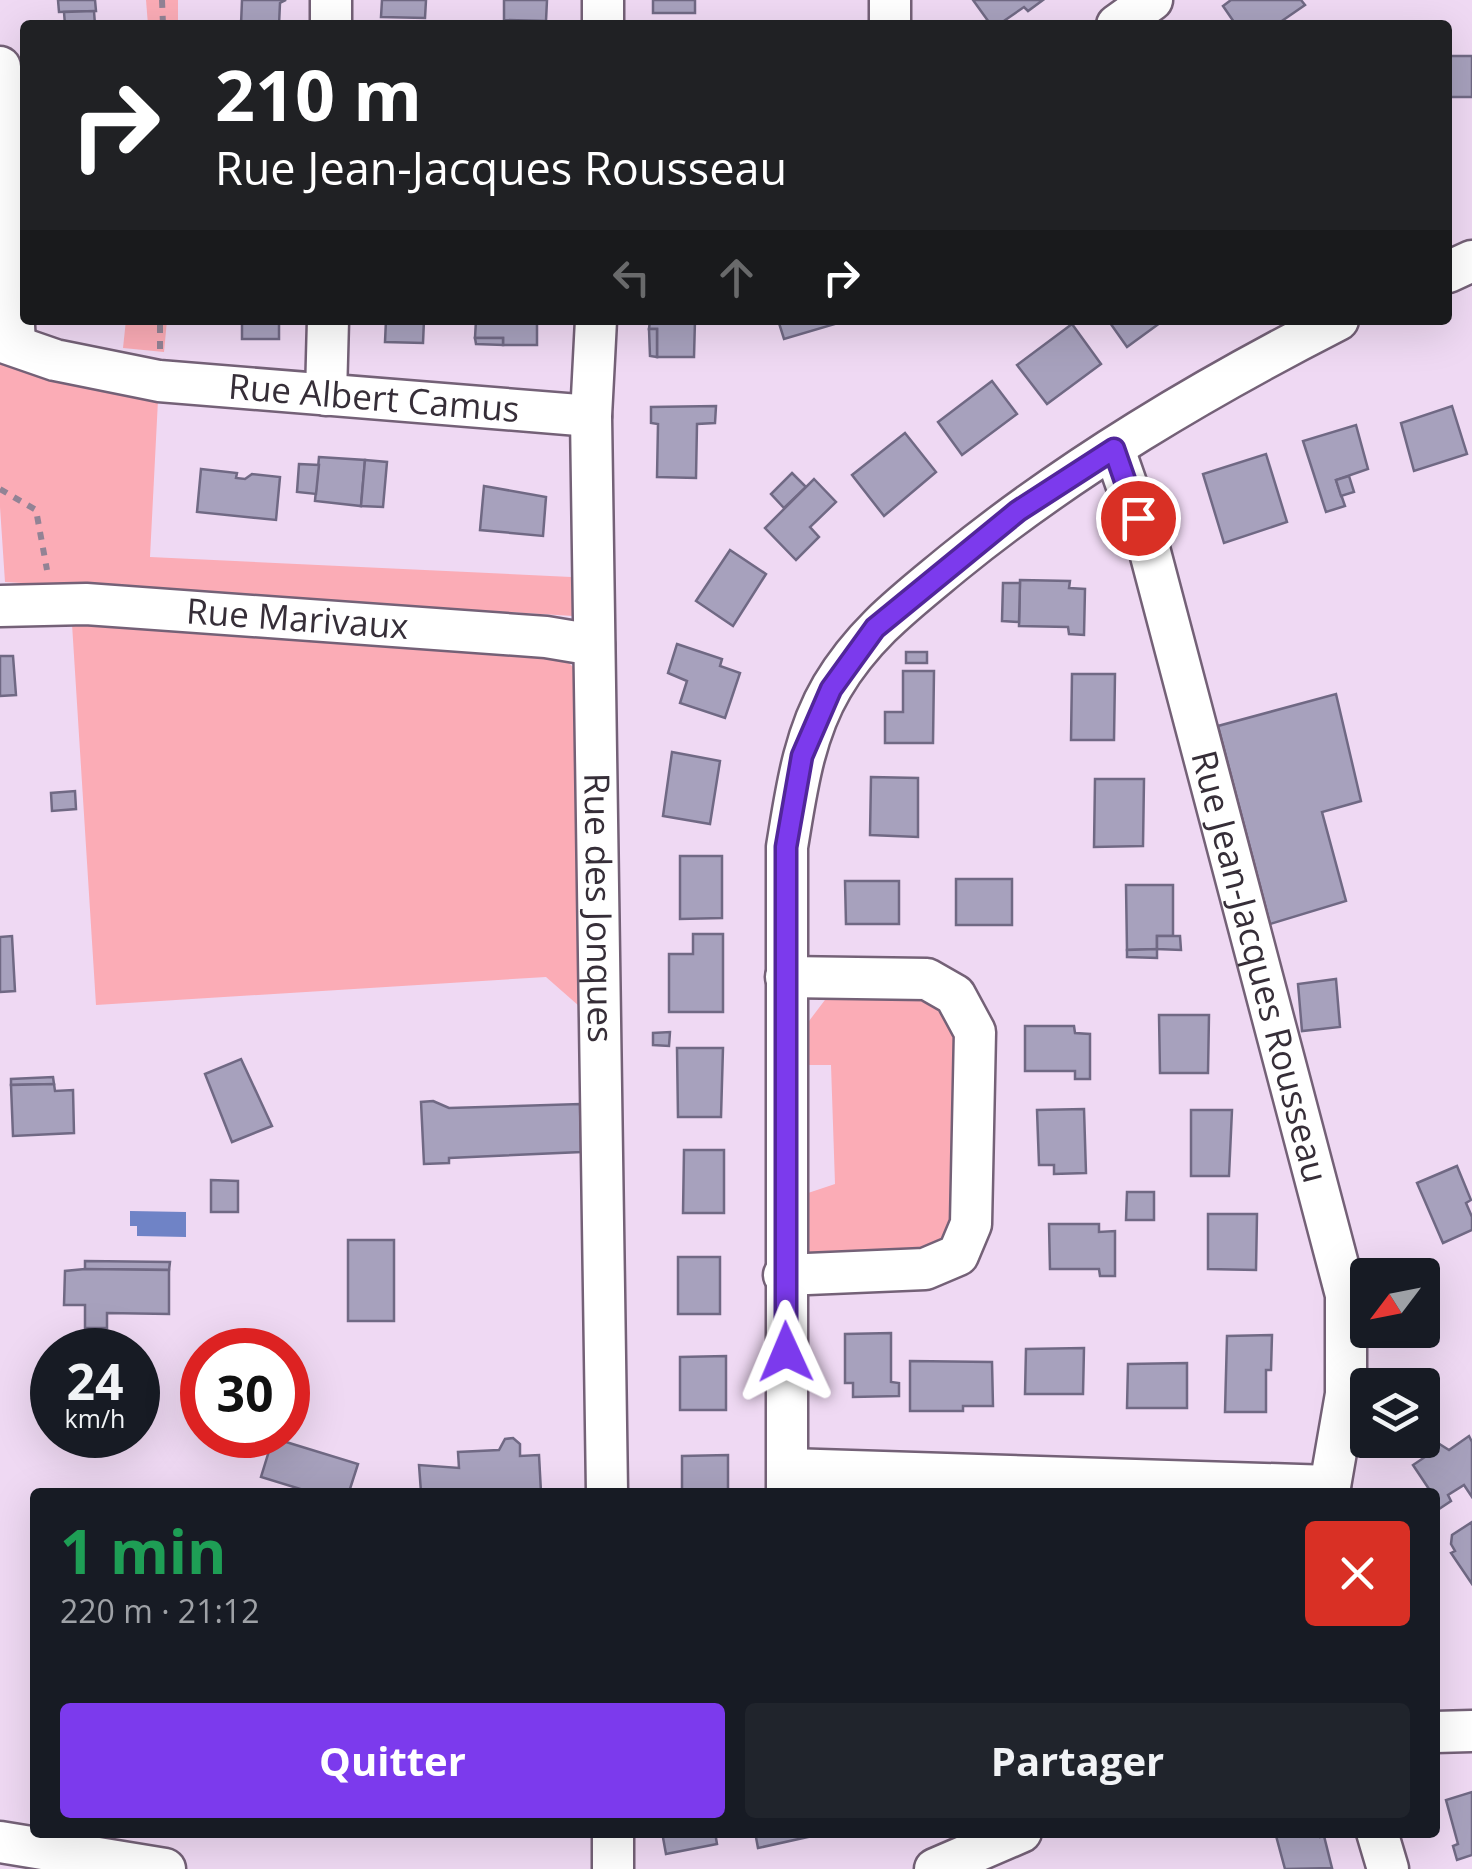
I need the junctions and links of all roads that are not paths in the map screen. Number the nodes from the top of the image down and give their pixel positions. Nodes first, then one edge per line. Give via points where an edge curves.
1 (1152, 0) edge
2 (1124, 20) edge
3 (0, 67) edge
4 (328, 325) edge
5 (596, 325) edge
6 (1328, 325) edge
7 (8, 343) edge
8 (326, 395) junction
9 (591, 416) junction
10 (1114, 449) junction
11 (0, 606) edge
12 (594, 645) junction
13 (786, 977) junction
14 (784, 1275) junction
15 (787, 1481) edge
16 (608, 1488) edge
17 (1261, 1488) edge
18 (1329, 1488) edge
19 (1472, 1730) edge
20 (1440, 1732) edge
21 (613, 1838) edge
22 (1007, 1838) edge
23 (1379, 1838) edge
24 (0, 1842) edge
25 (165, 1869) edge
26 (613, 1869) edge
27 (935, 1869) edge
28 (1388, 1869) edge

1 - 2 street
3 - 7 street
4 - 8 street
5 - 9 street, Rue des Jonques
6 - 10 street via 1224,378
7 - 8 street, Rue Albert Camus via 159,381
8 - 9 street, Rue Albert Camus
9 - 12 street, Rue des Jonques
10 - 13 street via 1018,511 875,628 831,689 802,756 786,847
10 - 18 street, Rue Jean-Jacques Rousseau via 1150,552 1346,1296 1346,1394
11 - 12 street, Rue Marivaux via 86,604
12 - 16 street, Rue des Jonques
13 - 14 street
13 - 14 street via 927,978 955,995 975,1032 971,1224 958,1254 925,1269
14 - 15 street
15 - 17 street
19 - 20 street
21 - 26 street
22 - 27 street
23 - 28 street
24 - 25 street

